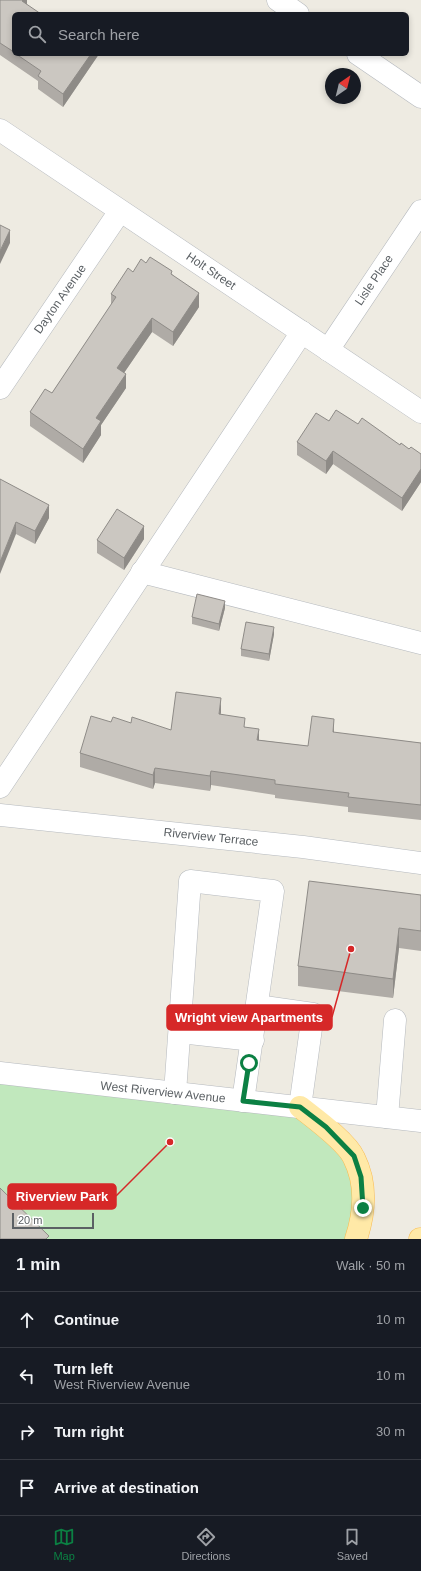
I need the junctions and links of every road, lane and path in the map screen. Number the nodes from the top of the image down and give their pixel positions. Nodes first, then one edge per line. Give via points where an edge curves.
1 (278, 0) edge
2 (295, 12) edge
3 (361, 56) edge
4 (421, 97) edge
5 (0, 130) edge
6 (120, 211) junction
7 (421, 211) edge
8 (302, 332) junction
9 (328, 350) junction
10 (0, 388) edge
11 (421, 412) edge
12 (142, 572) junction
13 (421, 643) edge
14 (0, 787) edge
15 (0, 815) edge
16 (421, 863) edge
17 (257, 1006) junction
18 (395, 1020) dead end
19 (180, 1032) junction
20 (252, 1040) junction
21 (0, 1073) edge
22 (175, 1093) junction
23 (243, 1101) junction
24 (300, 1107) junction
25 (387, 1117) junction
26 (421, 1121) edge
27 (356, 1239) edge

1 - 2 street
3 - 4 street
5 - 6 street, Holt Street
6 - 8 street, Holt Street
6 - 10 street, Dayton Avenue
7 - 9 street, Lisle Place
8 - 9 street, Holt Street
8 - 12 street
9 - 11 street, Holt Street
12 - 13 street
12 - 14 street
15 - 16 street, Riverview Terrace via 303,847
17 - 19 street via 273,890 190,881
17 - 20 street
17 - 24 street via 313,1014
18 - 25 street
19 - 20 street
19 - 22 street
20 - 23 street
21 - 22 street, West Riverview Avenue
22 - 23 street, West Riverview Avenue
23 - 24 street, West Riverview Avenue
24 - 25 street, West Riverview Avenue
24 - 27 main road via 326,1127 354,1156 364,1198 362,1219
25 - 26 street, West Riverview Avenue

